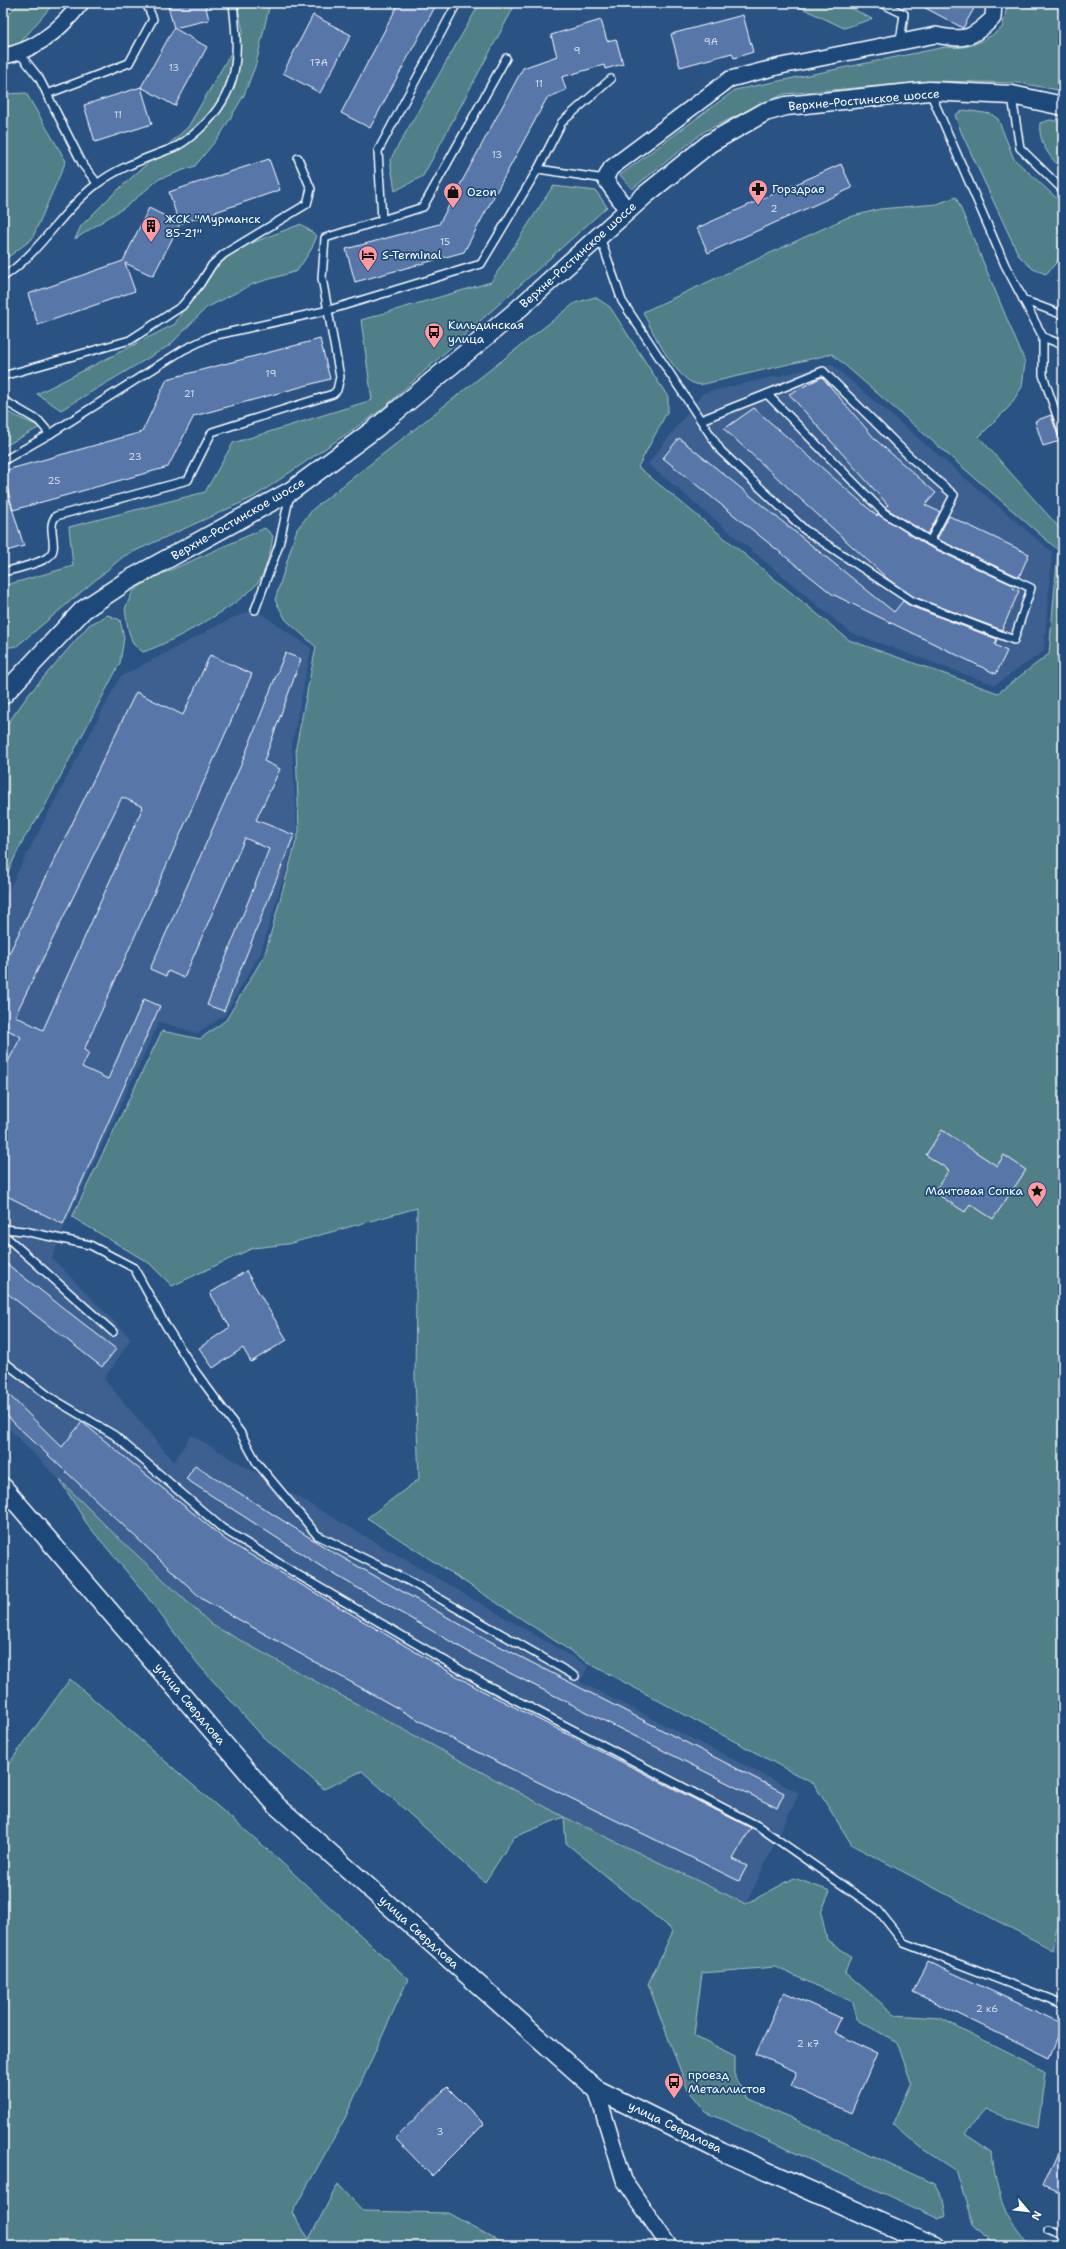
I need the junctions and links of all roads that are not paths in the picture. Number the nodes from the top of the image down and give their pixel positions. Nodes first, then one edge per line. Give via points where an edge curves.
1 (81, 3) edge
2 (146, 3) edge
3 (234, 3) edge
4 (457, 3) edge
5 (881, 3) edge
6 (994, 3) edge
7 (900, 42) junction
8 (20, 54) junction
9 (3, 56) edge
10 (506, 58) dead end
11 (611, 79) dead end
12 (929, 91) junction
13 (47, 94) junction
14 (1012, 95) junction
15 (1063, 106) edge
16 (298, 158) dead end
17 (538, 168) junction
18 (605, 180) junction
19 (97, 184) junction
20 (1063, 190) edge
21 (627, 210) junction
22 (382, 220) junction
23 (599, 235) junction
24 (3, 277) edge
25 (1023, 300) junction
26 (329, 310) junction
27 (1063, 315) edge
28 (1043, 337) junction
29 (1063, 345) edge
30 (3, 376) edge
31 (767, 394) junction
32 (3, 400) edge
33 (701, 420) junction
34 (50, 434) junction
35 (1063, 434) edge
36 (3, 461) edge
37 (291, 491) junction
38 (930, 541) junction
39 (3, 572) edge
40 (255, 610) dead end
41 (5, 690) edge
42 (3, 1229) edge
43 (3, 1234) edge
44 (113, 1332) dead end
45 (3, 1360) edge
46 (3, 1487) edge
47 (575, 1676) dead end
48 (1063, 2004) edge
49 (596, 2089) junction
50 (1048, 2229) dead end
51 (1063, 2235) edge
52 (669, 2246) edge
53 (935, 2246) edge

1 - 8 street via 50,36
2 - 13 lane via 153,19 129,62
3 - 19 lane via 237,45 234,73 221,107 200,129 179,145 124,167
4 - 22 lane via 378,151
5 - 7 lane via 904,14
6 - 7 street via 993,18 977,34 958,39 936,35
7 - 18 street via 730,79 616,162 607,172
8 - 9 street
8 - 13 lane via 39,78
10 - 22 lane via 423,207
11 - 17 lane via 562,122
12 - 14 street, Верхне-Ростинское шоссе
12 - 21 street, Верхне-Ростинское шоссе via 786,106 765,112 710,143
12 - 25 lane via 1005,265
13 - 19 lane via 83,165
14 - 15 street, Верхне-Ростинское шоссе
14 - 20 lane via 1020,148
16 - 30 lane via 311,189 306,204 224,254 212,265 182,306 130,340
17 - 18 lane
17 - 26 lane via 481,264
18 - 21 street
19 - 24 lane via 75,204 39,246
21 - 23 street, Верхне-Ростинское шоссе
22 - 26 lane via 325,238 322,278
23 - 33 lane via 622,301
23 - 37 street, Верхне-Ростинское шоссе via 514,313 376,428
25 - 27 lane
25 - 28 lane
26 - 34 lane via 212,336 184,350
26 - 39 lane via 340,377 337,390 333,394 212,432 188,480 56,516 51,524 53,550 48,558
28 - 29 lane
28 - 35 lane via 1043,375
31 - 33 lane
31 - 38 lane via 884,513
31 - 38 lane via 823,371 910,457 954,495
32 - 34 lane via 32,416
33 - 38 lane via 721,451 805,530 912,600 1014,640 1030,588
34 - 36 lane
37 - 40 lane via 279,545
37 - 41 street, Верхне-Ростинское шоссе via 104,595 83,610
42 - 47 lane via 90,1245 134,1268 179,1346 240,1432 257,1464 317,1535 409,1581
43 - 44 lane
45 - 48 lane via 50,1397 114,1435 222,1528 485,1684 758,1826 878,1910 904,1943
46 - 49 street, улица Свердлова via 277,1806
49 - 52 street via 624,2180
49 - 53 street, улица Свердлова via 721,2151
50 - 51 lane

